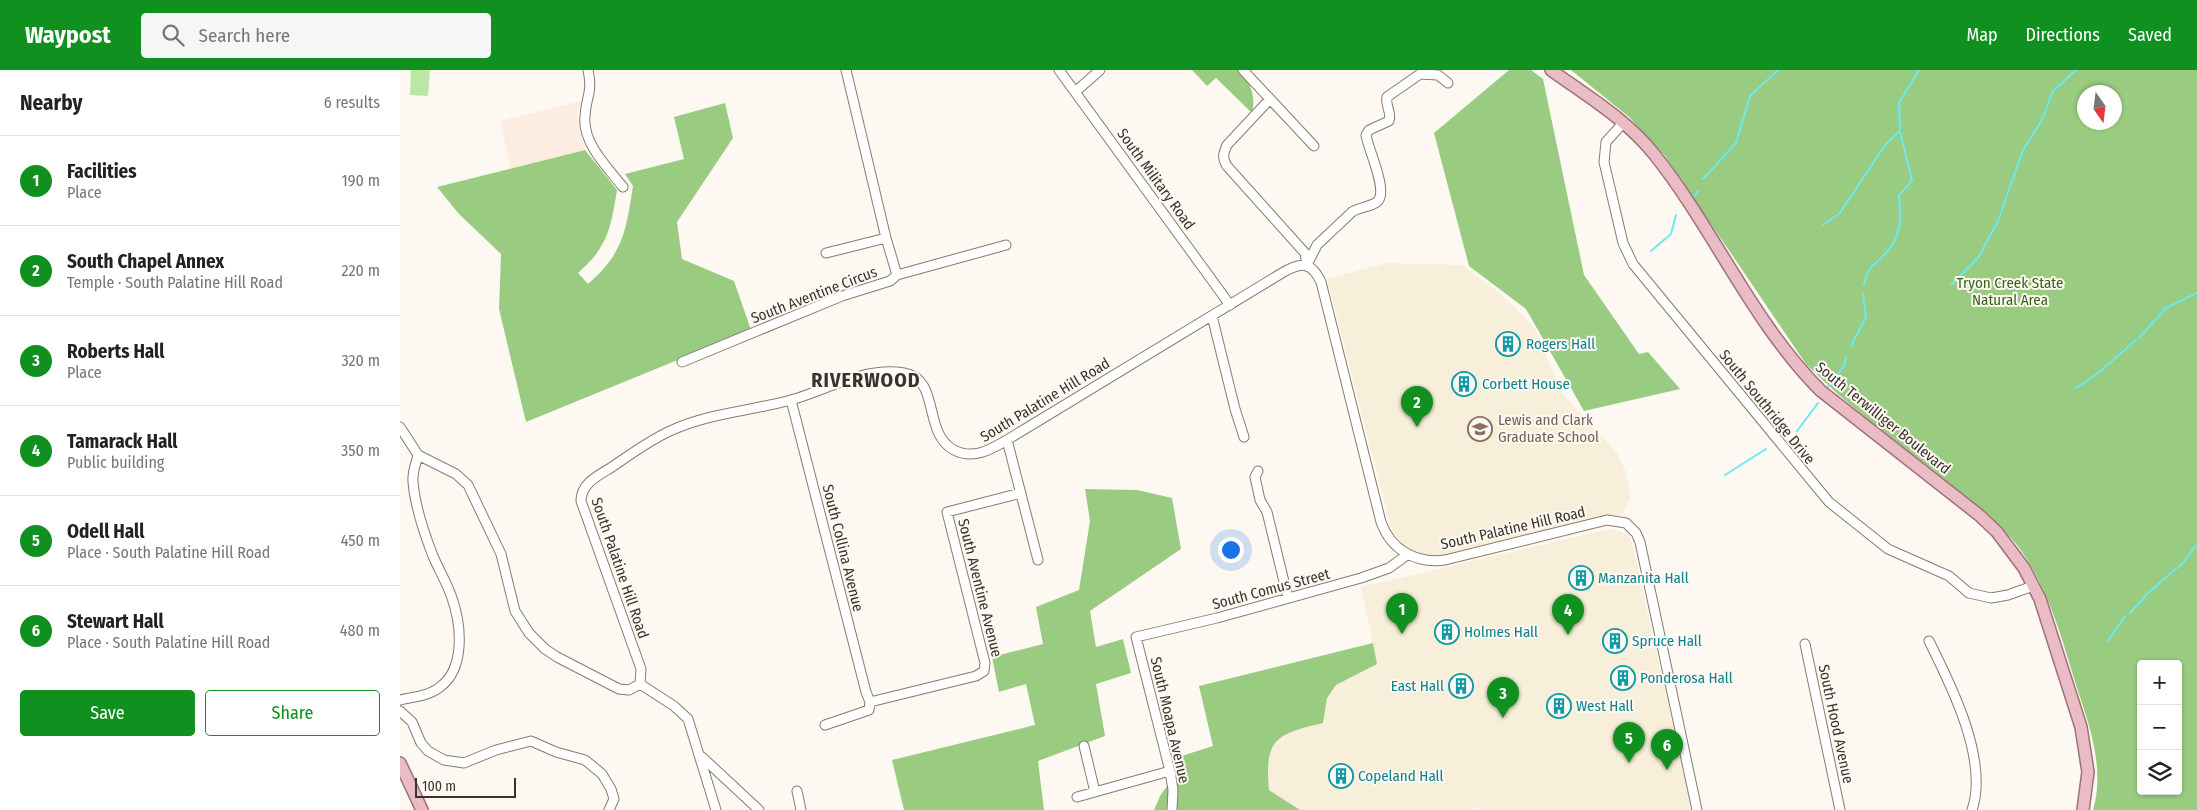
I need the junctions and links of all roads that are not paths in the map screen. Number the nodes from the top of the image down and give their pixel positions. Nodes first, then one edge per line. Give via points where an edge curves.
1 (588, 70) edge
2 (846, 70) edge
3 (1059, 70) edge
4 (1100, 70) edge
5 (1243, 70) edge
6 (1551, 70) edge
7 (1448, 83) dead end
8 (1075, 92) junction
9 (1270, 99) junction
10 (1623, 123) junction
11 (1314, 146) dead end
12 (623, 187) dead end
13 (886, 238) junction
14 (1006, 245) dead end
15 (826, 253) dead end
16 (1307, 265) junction
17 (897, 275) junction
18 (1230, 305) junction
19 (1212, 316) junction
20 (682, 362) dead end
21 (792, 400) junction
22 (400, 427) edge
23 (1244, 437) dead end
24 (1007, 440) junction
25 (418, 455) junction
26 (1258, 471) dead end
27 (1021, 493) junction
28 (1407, 555) junction
29 (1038, 560) dead end
30 (2033, 586) junction
31 (1288, 598) junction
32 (1136, 637) joint
33 (1929, 641) dead end
34 (1805, 644) dead end
35 (640, 684) junction
36 (400, 700) edge
37 (870, 702) junction
38 (400, 711) edge
39 (825, 725) dead end
40 (1084, 746) dead end
41 (700, 755) junction
42 (400, 763) edge
43 (1170, 771) junction
44 (797, 791) dead end
45 (1095, 792) junction
46 (1077, 797) dead end
47 (422, 810) edge
48 (609, 810) edge
49 (716, 810) edge
50 (758, 810) edge
51 (801, 810) edge
52 (1172, 810) edge
53 (1697, 810) edge
54 (1840, 810) edge
55 (1972, 810) edge
56 (2083, 810) edge

1 - 12 street via 591,86 584,118 591,147
2 - 13 street, South Aventine Circus
3 - 8 street, South Military Road
4 - 8 street
5 - 9 street
6 - 10 main road, South Terwilliger Boulevard
7 - 16 street via 1438,75 1423,73 1387,96 1389,121 1367,132 1378,172 1379,199 1358,208 1339,224 1317,245
8 - 18 street, South Military Road
9 - 11 street
9 - 16 street via 1227,145 1223,157 1227,166 1305,253
10 - 30 main road, South Terwilliger Boulevard via 1668,172 1800,369 1821,391 1979,515 2013,552
10 - 30 street, South Southridge Drive via 1606,142 1604,162 1625,250 1819,493 1888,549 1949,576 1969,593 1991,598
13 - 15 street
13 - 17 street, South Aventine Circus
14 - 17 street
16 - 18 street, South Palatine Hill Road via 1289,269
16 - 28 street via 1315,270 1321,282 1381,522 1391,540
17 - 20 street, South Aventine Circus via 890,281 842,296
18 - 19 street, South Palatine Hill Road
19 - 23 street
19 - 24 street, South Palatine Hill Road
21 - 24 street, South Palatine Hill Road via 861,376 906,373 922,384 937,432 951,448 960,453 976,454
21 - 35 street, South Palatine Hill Road via 670,431 583,488 582,510 641,669
21 - 37 street, South Collina Avenue
22 - 25 street
24 - 27 street
25 - 35 street via 456,474 468,485 501,554 515,611 536,641 557,657 619,690 630,690
25 - 36 street via 413,471 414,487 429,544 452,599 458,654 453,672 442,686 430,693
26 - 31 street via 1254,477 1267,512
27 - 29 street
27 - 37 street, South Aventine Avenue via 947,512 985,663 984,671 976,676
28 - 31 street, South Comus Street via 1385,571
28 - 53 street, South Palatine Hill Road via 1422,560 1445,560 1607,520 1622,522 1631,528 1638,537 1644,559
30 - 56 main road, South Terwilliger Boulevard via 2086,749 2088,772
31 - 32 street, South Comus Street
32 - 43 street, South Moapa Avenue
33 - 55 street via 1958,700 1966,725 1976,776
34 - 54 street, South Hood Avenue
35 - 41 street via 688,719
37 - 39 street via 869,710
38 - 48 street via 412,722 428,752 444,760 464,763 531,741 585,760 602,774 612,789 614,799
40 - 45 street
41 - 49 street
41 - 50 street
42 - 47 main road
43 - 45 street
43 - 52 street, South Moapa Avenue
44 - 51 street
45 - 46 street

